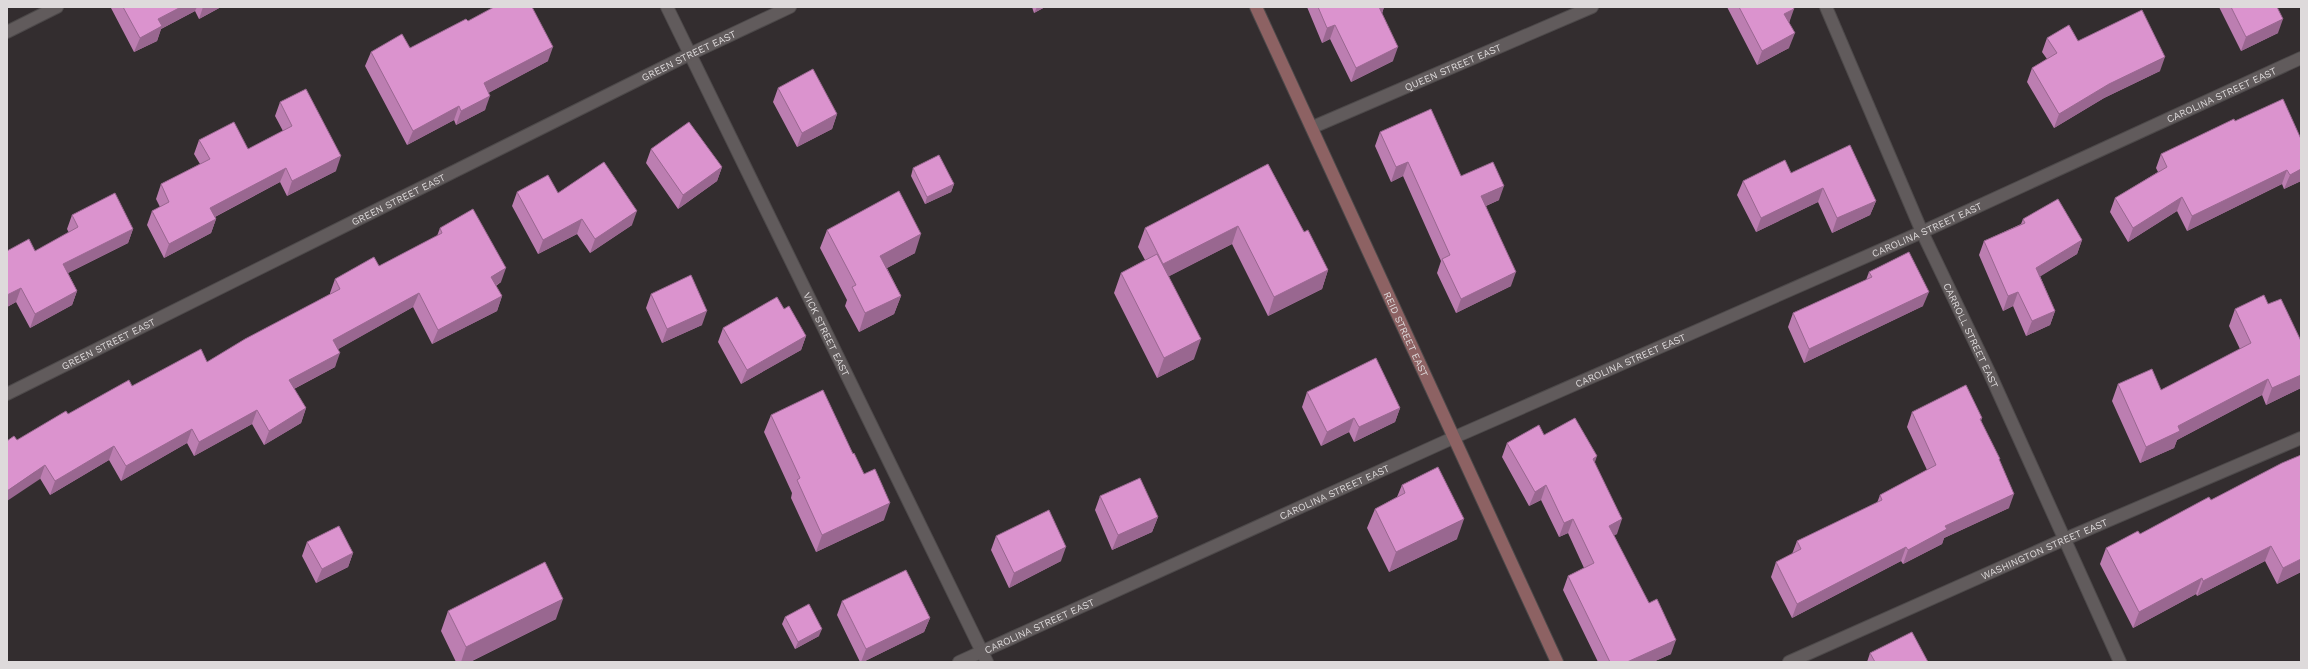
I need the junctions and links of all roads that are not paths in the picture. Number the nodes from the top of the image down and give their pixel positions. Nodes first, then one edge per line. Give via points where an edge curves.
1 (57, 7) edge
2 (667, 7) edge
3 (790, 7) edge
4 (1256, 7) edge
5 (1592, 7) edge
6 (1826, 7) edge
7 (7, 32) edge
8 (690, 54) junction
9 (2301, 58) edge
10 (1313, 127) junction
11 (1922, 232) junction
12 (7, 394) edge
13 (1455, 437) junction
14 (2301, 438) edge
15 (2065, 539) junction
16 (985, 657) edge
17 (959, 662) edge
18 (1557, 662) edge
19 (1789, 662) edge
20 (2120, 662) edge

1 - 7 street
2 - 8 street, VICK STREET EAST
3 - 8 street, GREEN STREET EAST
4 - 10 street, REID STREET EAST
5 - 10 street, QUEEN STREET EAST
6 - 11 street, CARROLL STREET EAST
8 - 12 street, GREEN STREET EAST
8 - 16 street, VICK STREET EAST
9 - 11 street, CAROLINA STREET EAST
10 - 13 street, REID STREET EAST
11 - 13 street, CAROLINA STREET EAST
11 - 15 street, CARROLL STREET EAST
13 - 16 street, CAROLINA STREET EAST
13 - 18 street, REID STREET EAST
14 - 15 street, WASHINGTON STREET EAST
15 - 19 street, WASHINGTON STREET EAST
15 - 20 street, CARROLL STREET EAST
16 - 17 street, CAROLINA STREET EAST

